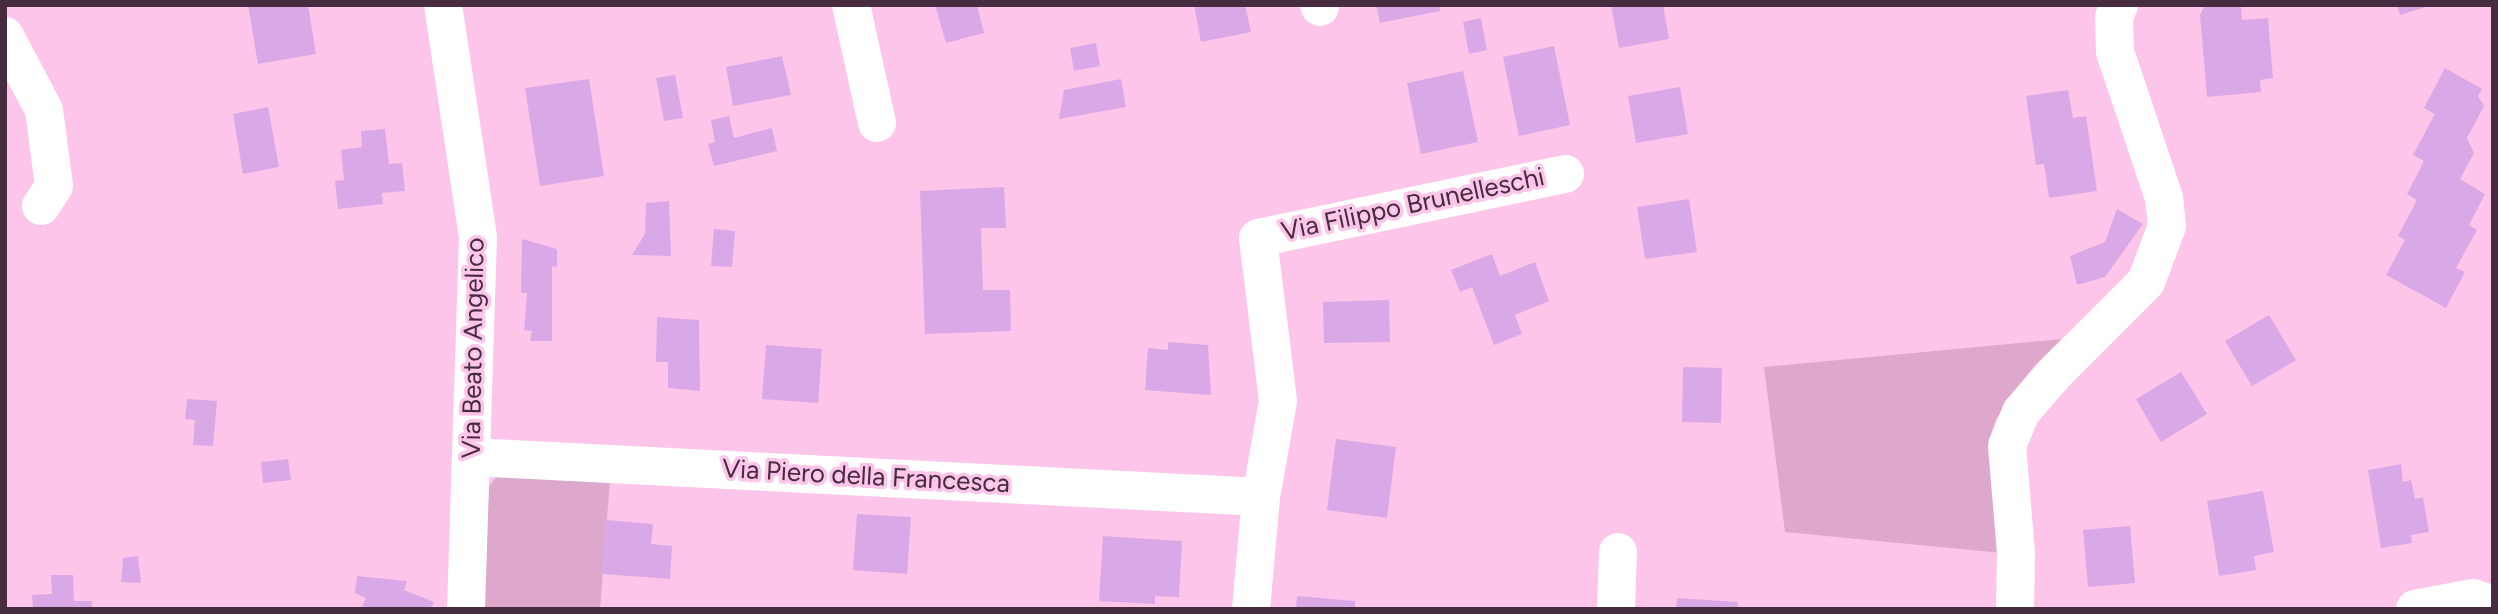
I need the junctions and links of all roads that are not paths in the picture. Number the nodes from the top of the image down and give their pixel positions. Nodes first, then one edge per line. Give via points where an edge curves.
1 (443, 5) edge
2 (851, 5) edge
3 (2119, 5) edge
4 (5, 36) edge
5 (877, 122) dead end
6 (1565, 174) dead end
7 (41, 206) dead end
8 (472, 457) junction
9 (1261, 497) junction
10 (1618, 552) dead end
11 (2493, 605) edge
12 (466, 609) edge
13 (1251, 609) edge
14 (1616, 609) edge
15 (2015, 609) edge
16 (2415, 609) edge

1 - 8 street, Via Beato Angelico via 478,237
2 - 5 street
3 - 15 street via 2114,17 2115,52 2164,198 2167,226 2146,282 2037,393 2021,412 2007,446 2016,554
4 - 7 street via 44,110 54,186
6 - 9 street, Via Filippo Brunelleschi via 1258,238 1278,401
8 - 9 street, Via Piero della Francesca
8 - 12 street, Via Beato Angelico
9 - 13 street, Via Filippo Brunelleschi
10 - 14 street
11 - 16 street via 2473,598

